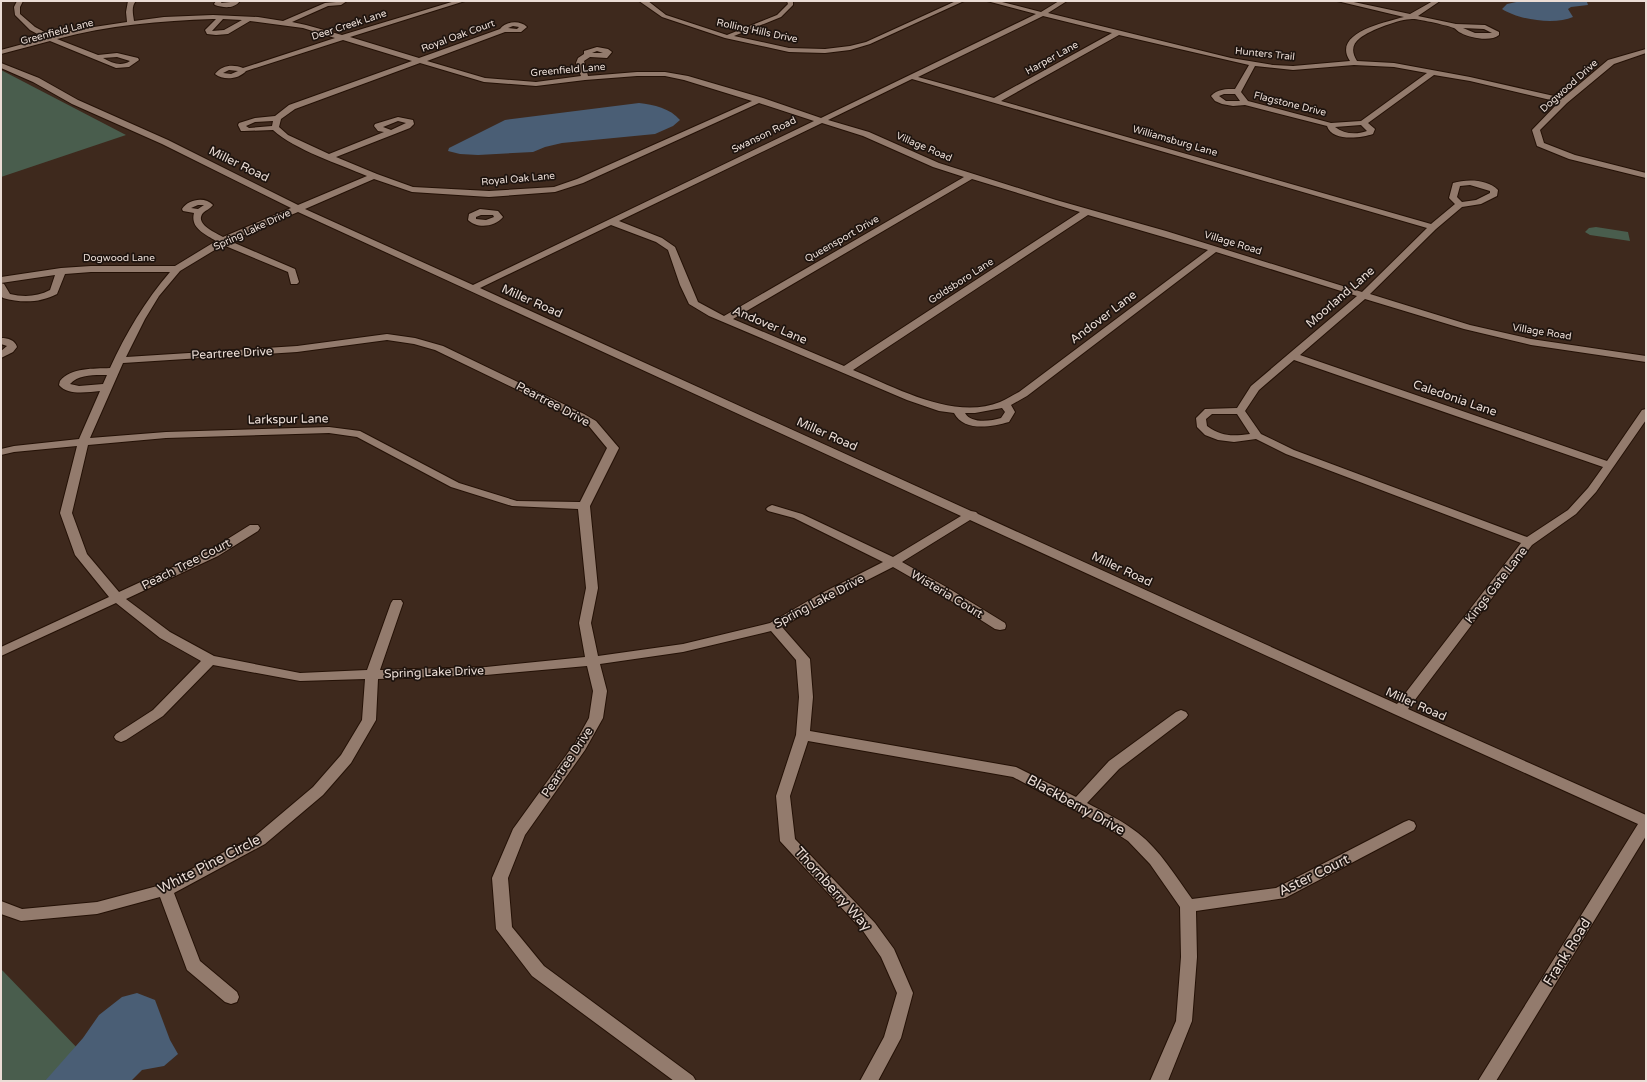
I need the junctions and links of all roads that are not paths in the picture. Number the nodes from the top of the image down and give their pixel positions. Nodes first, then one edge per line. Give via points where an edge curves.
1 (20, 1) edge
2 (133, 1) edge
3 (219, 1) edge
4 (237, 1) edge
5 (344, 1) edge
6 (462, 1) edge
7 (642, 1) edge
8 (790, 1) edge
9 (961, 1) edge
10 (990, 1) edge
11 (1064, 1) edge
12 (1340, 1) edge
13 (1436, 1) edge
14 (325, 3) edge
15 (226, 5) junction
16 (1042, 14) junction
17 (1411, 16) junction
18 (213, 17) junction
19 (221, 18) junction
20 (248, 19) junction
21 (286, 22) junction
22 (131, 23) junction
23 (118, 25) junction
24 (1456, 26) junction
25 (504, 30) dead end
26 (1119, 32) junction
27 (727, 37) junction
28 (52, 38) junction
29 (342, 38) junction
30 (60, 41) junction
31 (1646, 51) edge
32 (1, 52) edge
33 (588, 56) dead end
34 (97, 57) dead end
35 (1, 58) edge
36 (419, 61) junction
37 (1354, 62) junction
38 (1254, 64) junction
39 (1, 65) edge
40 (243, 70) dead end
41 (1432, 73) junction
42 (585, 78) junction
43 (910, 78) junction
44 (1237, 92) junction
45 (760, 100) junction
46 (995, 101) junction
47 (1564, 101) junction
48 (1245, 103) junction
49 (277, 118) junction
50 (820, 120) junction
51 (1362, 123) junction
52 (1331, 125) junction
53 (275, 128) junction
54 (390, 132) dead end
55 (328, 157) junction
56 (374, 176) junction
57 (971, 176) junction
58 (1646, 176) edge
59 (489, 194) junction
60 (1460, 204) dead end
61 (299, 208) junction
62 (486, 211) dead end
63 (1088, 211) junction
64 (198, 212) dead end
65 (610, 221) junction
66 (1433, 227) junction
67 (222, 241) junction
68 (1215, 249) junction
69 (178, 269) junction
70 (61, 271) junction
71 (1, 280) edge
72 (294, 282) dead end
73 (1, 286) edge
74 (473, 288) junction
75 (1364, 295) junction
76 (724, 320) junction
77 (1, 342) edge
78 (1, 355) edge
79 (1292, 356) junction
80 (1646, 359) edge
81 (119, 360) junction
82 (845, 370) junction
83 (114, 371) junction
84 (107, 387) junction
85 (1005, 404) junction
86 (957, 409) junction
87 (1240, 410) junction
88 (1646, 412) edge
89 (1257, 436) junction
90 (83, 442) junction
91 (1, 452) edge
92 (1609, 465) junction
93 (584, 506) junction
94 (772, 509) dead end
95 (972, 514) junction
96 (254, 528) dead end
97 (1528, 542) junction
98 (893, 562) junction
99 (117, 598) junction
100 (397, 603) dead end
101 (774, 626) junction
102 (1000, 626) dead end
103 (1, 652) edge
104 (210, 660) junction
105 (592, 661) junction
106 (372, 674) junction
107 (1399, 710) junction
108 (1181, 714) dead end
109 (803, 735) junction
110 (121, 737) dead end
111 (1078, 804) junction
112 (1646, 822) edge
113 (1410, 826) dead end
114 (166, 890) junction
115 (1188, 906) junction
116 (1, 907) edge
117 (231, 997) dead end
118 (687, 1081) edge
119 (869, 1081) edge
120 (1159, 1081) edge
121 (1487, 1081) edge

1 - 28 street via 16,14 21,20
2 - 22 street via 129,12
3 - 15 street via 217,4
4 - 15 street
5 - 14 street via 339,4
6 - 29 street, Deer Creek Lane
7 - 27 street, Rolling Hills Drive via 664,16
8 - 27 street via 791,4 779,16
9 - 27 street, Rolling Hills Drive via 868,43 850,48 825,51 789,50
10 - 16 street, Hunters Trail
11 - 16 street, Swanson Road
12 - 17 street
13 - 17 street
14 - 21 street
15 - 18 street
16 - 26 street, Hunters Trail
16 - 43 street, Swanson Road
17 - 24 street
17 - 37 street via 1379,26 1356,37 1350,46 1349,54
18 - 19 street, Greenfield Lane
18 - 22 street, Greenfield Lane
19 - 20 street, Greenfield Lane
19 - 20 street via 208,30 209,33 232,31
20 - 21 street, Greenfield Lane
21 - 29 street, Greenfield Lane
22 - 23 street, Greenfield Lane
23 - 28 street, Greenfield Lane
23 - 30 street, Greenfield Lane
24 - 24 street via 1485,27 1497,33 1490,36 1474,34
25 - 36 street, Royal Oak Court
26 - 38 street, Hunters Trail
26 - 46 street, Harper Lane
28 - 30 street
28 - 32 street, Greenfield Lane
29 - 36 street, Greenfield Lane
29 - 40 street, Deer Creek Lane
30 - 34 street
30 - 35 street, Greenfield Lane
31 - 47 street, Dogwood Drive via 1610,62
33 - 42 street via 580,63
36 - 42 street, Greenfield Lane via 484,80 503,82 536,84
36 - 49 street via 292,107
37 - 38 street, Hunters Trail via 1293,68
37 - 41 street, Hunters Trail via 1394,65
38 - 44 street, Flagstone Drive
39 - 61 street, Miller Road
41 - 47 street, Hunters Trail via 1470,79
41 - 51 street
42 - 45 street, Greenfield Lane via 665,74
43 - 46 street, Williamsburg Lane
43 - 50 street, Swanson Road
44 - 48 street, Flagstone Drive
44 - 48 street, Flagstone Drive via 1223,92 1215,96 1225,103
45 - 50 street, Greenfield Lane
45 - 59 street, Royal Oak Lane via 580,181 555,189
46 - 66 street, Williamsburg Lane
47 - 58 street, Dogwood Drive via 1536,130 1540,144 1572,157
48 - 52 street, Flagstone Drive
49 - 53 street
49 - 53 street via 253,120 242,125 244,129 249,130
50 - 57 street, Village Road via 866,134 936,165
50 - 65 street, Swanson Road
51 - 52 street, Flagstone Drive
51 - 52 street, Flagstone Drive via 1371,129 1370,132 1358,136 1341,134 1331,128
53 - 55 street, Royal Oak Lane via 285,138
54 - 55 street
55 - 56 street, Royal Oak Lane
56 - 59 street, Royal Oak Lane via 412,189
56 - 61 street, Spring Lake Drive
57 - 63 street, Village Road
57 - 76 street, Queensport Drive
59 - 62 street
60 - 66 street, Moorland Lane
61 - 67 street, Spring Lake Drive
61 - 74 street, Miller Road
63 - 68 street, Village Road
63 - 82 street, Goldsboro Lane
64 - 67 street via 200,227
65 - 74 street, Swanson Road
65 - 76 street, Andover Lane via 659,240 672,249 694,304
66 - 75 street, Moorland Lane
67 - 69 street, Spring Lake Drive
67 - 72 street via 292,271
68 - 75 street, Village Road
68 - 85 street, Andover Lane via 1023,394
69 - 70 street, Dogwood Lane
69 - 81 street, Spring Lake Drive via 155,295
70 - 71 street, Dogwood Lane
70 - 73 street via 54,292 44,297 10,298
74 - 95 street, Miller Road
75 - 79 street, Moorland Lane
75 - 80 street, Village Road via 1500,336
76 - 82 street, Andover Lane
77 - 78 street via 5,341 12,347
79 - 87 street, Moorland Lane via 1255,388
79 - 92 street, Caledonia Lane
81 - 83 street, Spring Lake Drive
81 - 93 street, Peartree Drive via 297,349 387,337 439,348 592,423 613,448
82 - 86 street, Andover Lane via 911,398 943,409
83 - 84 street, Spring Lake Drive
83 - 84 street via 75,375 64,384 77,389
84 - 90 street, Spring Lake Drive
85 - 86 street, Andover Lane via 975,410
85 - 86 street via 1010,412 1004,420 991,424 975,423 962,418
87 - 89 street
87 - 89 street via 1209,411 1201,418 1202,427 1212,435 1227,440
88 - 92 street, Kings Gate Lane
89 - 97 street via 1290,452
90 - 91 street, Larkspur Lane
90 - 93 street, Larkspur Lane via 329,430 360,434 456,485 516,504
90 - 99 street, Spring Lake Drive via 66,513 81,555
92 - 97 street, Kings Gate Lane via 1592,490 1572,512
93 - 105 street, Peartree Drive via 592,588 585,624
94 - 98 street, Wisteria Court via 798,516
95 - 98 street, Spring Lake Drive
95 - 107 street, Miller Road
96 - 99 street, Peach Tree Court via 214,553
97 - 107 street, Kings Gate Lane
98 - 101 street, Spring Lake Drive
98 - 102 street, Wisteria Court
99 - 103 street
99 - 104 street, Spring Lake Drive via 164,635
100 - 106 street, White Pine Circle
101 - 105 street, Spring Lake Drive via 683,648
101 - 109 street, Thornberry Way via 803,659 806,697
104 - 106 street, Spring Lake Drive via 300,677
104 - 110 street via 158,713
105 - 106 street, Spring Lake Drive via 486,671
105 - 118 street, Peartree Drive via 600,691 596,718 580,746 518,833 500,878 504,929 538,971
106 - 114 street, White Pine Circle via 369,720 346,759 318,791 260,840
107 - 112 street, Miller Road
108 - 111 street via 1114,765
109 - 111 street, Blackberry Drive via 1016,772
109 - 119 street, Thornberry Way via 783,796 788,841 869,927 888,954 905,993 892,1038
111 - 115 street, Blackberry Drive via 1133,837 1155,860
112 - 121 street, Frank Road
113 - 115 street, Aster Court via 1279,894
114 - 116 street, White Pine Circle via 97,908 21,915
114 - 117 street via 193,964
115 - 120 street via 1189,957 1184,1021

